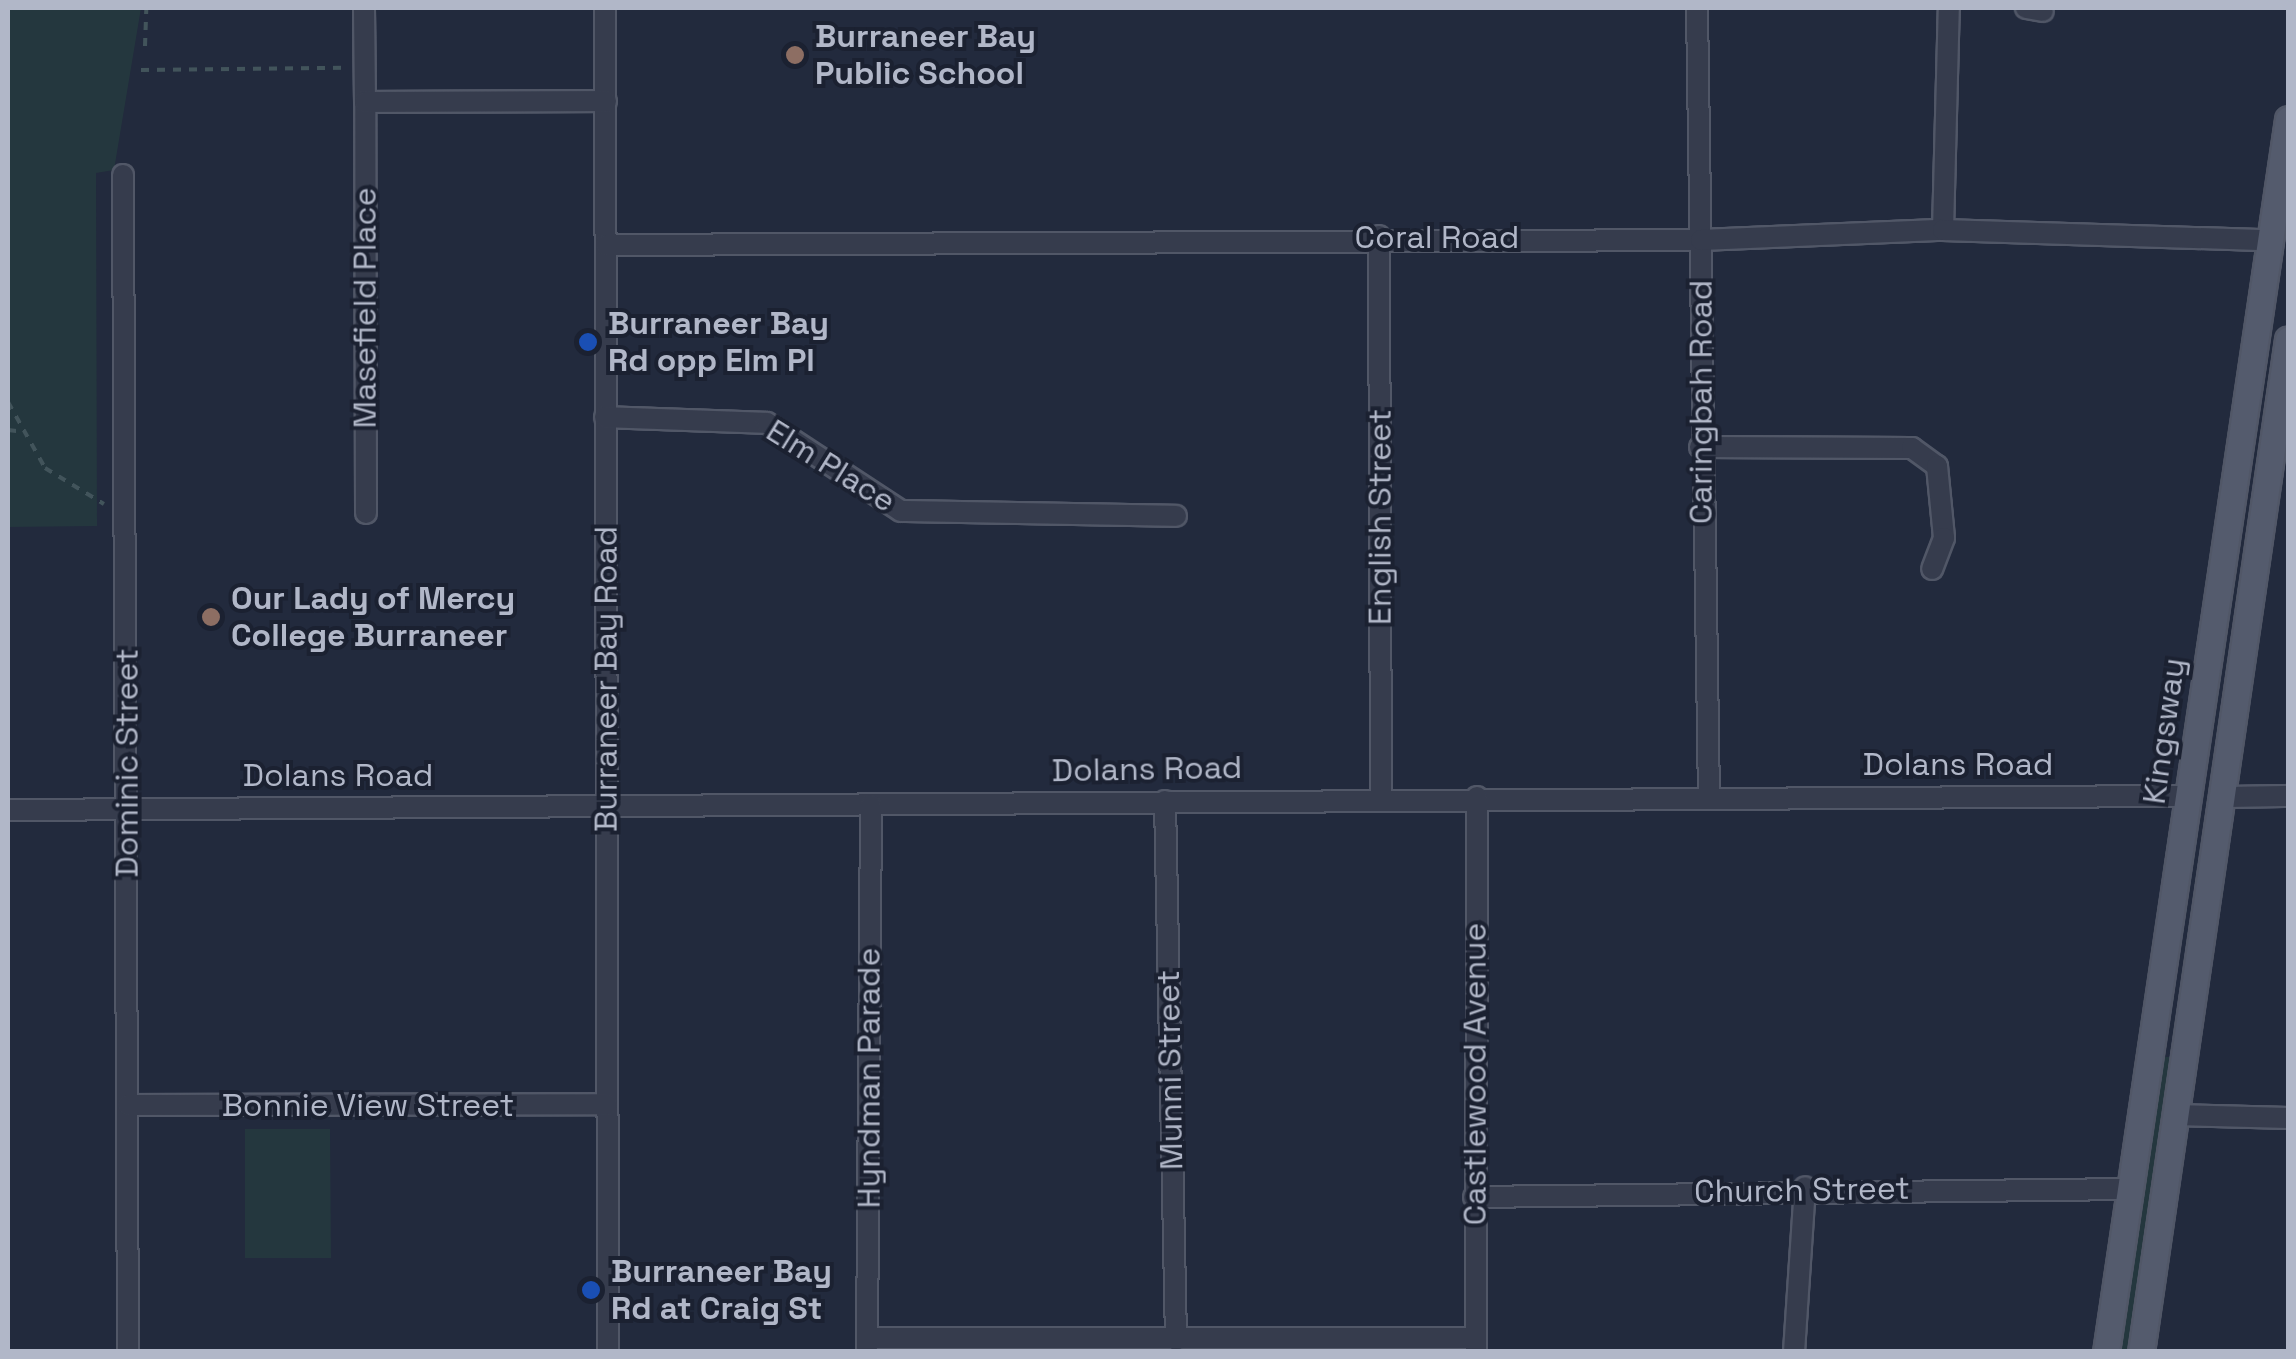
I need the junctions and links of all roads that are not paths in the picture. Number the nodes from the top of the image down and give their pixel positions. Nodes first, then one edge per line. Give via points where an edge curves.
1 (364, 8) edge
2 (606, 8) edge
3 (1697, 8) edge
4 (1949, 8) edge
5 (606, 101) junction
6 (365, 102) junction
7 (2288, 119) edge
8 (123, 175) dead end
9 (1943, 230) junction
10 (1379, 236) junction
11 (1701, 240) junction
12 (2267, 240) junction
13 (606, 245) junction
14 (2288, 340) edge
15 (605, 417) junction
16 (1700, 447) junction
17 (2280, 454) edge
18 (366, 513) dead end
19 (1176, 516) dead end
20 (1932, 569) dead end
21 (2188, 796) junction
22 (2223, 796) junction
23 (2288, 796) edge
24 (1476, 797) junction
25 (1709, 797) junction
26 (1381, 798) junction
27 (1165, 800) junction
28 (606, 805) junction
29 (871, 805) junction
30 (128, 809) junction
31 (8, 810) edge
32 (608, 1104) junction
33 (128, 1105) junction
34 (2176, 1115) junction
35 (2288, 1118) edge
36 (1805, 1188) junction
37 (2130, 1189) junction
38 (1474, 1197) junction
39 (1176, 1340) junction
40 (868, 1345) edge
41 (1476, 1345) edge
42 (128, 1352) edge
43 (608, 1352) edge
44 (1794, 1352) edge
45 (2106, 1352) edge
46 (2141, 1352) edge

1 - 6 street, Masefield Place
2 - 5 street, Burraneer Bay Road
3 - 11 street, Caringbah Road
4 - 9 street
5 - 6 street
5 - 13 street, Burraneer Bay Road
6 - 18 street, Masefield Place
7 - 12 main road, Kingsway
8 - 30 street, Dominic Street
9 - 11 street, Coral Road
9 - 12 street, Coral Road
10 - 11 street, Coral Road
10 - 13 street, Coral Road
10 - 26 street, English Street
11 - 16 street, Caringbah Road
12 - 21 main road, Kingsway
13 - 15 street, Burraneer Bay Road
14 - 17 main road, Kingsway
15 - 19 street, Elm Place via 767,423 901,511
15 - 28 street, Burraneer Bay Road
16 - 20 street via 1912,448 1937,466 1944,538
16 - 25 street, Caringbah Road
17 - 22 main road, Kingsway
21 - 22 main road, Dolans Road
21 - 25 street, Dolans Road
21 - 37 main road, Kingsway
22 - 23 street, Dolans Road
22 - 34 main road, Kingsway
24 - 25 street, Dolans Road
24 - 26 street, Dolans Road
24 - 38 street, Castlewood Avenue
26 - 27 street, Dolans Road
27 - 29 street, Dolans Road
27 - 39 street, Munni Street
28 - 29 street, Dolans Road
28 - 30 street, Dolans Road
28 - 32 street, Burraneer Bay Road
29 - 40 street, Hyndman Parade
30 - 31 street, Dolans Road
30 - 33 street, Dominic Street
32 - 33 street, Bonnie View Street
32 - 43 street, Burraneer Bay Road
33 - 42 street, Dominic Street
34 - 35 street
34 - 46 main road, Kingsway
36 - 37 street, Church Street
36 - 38 street, Church Street
36 - 44 street
37 - 45 main road, Kingsway
38 - 41 street, Castlewood Avenue
39 - 40 street
39 - 41 street

